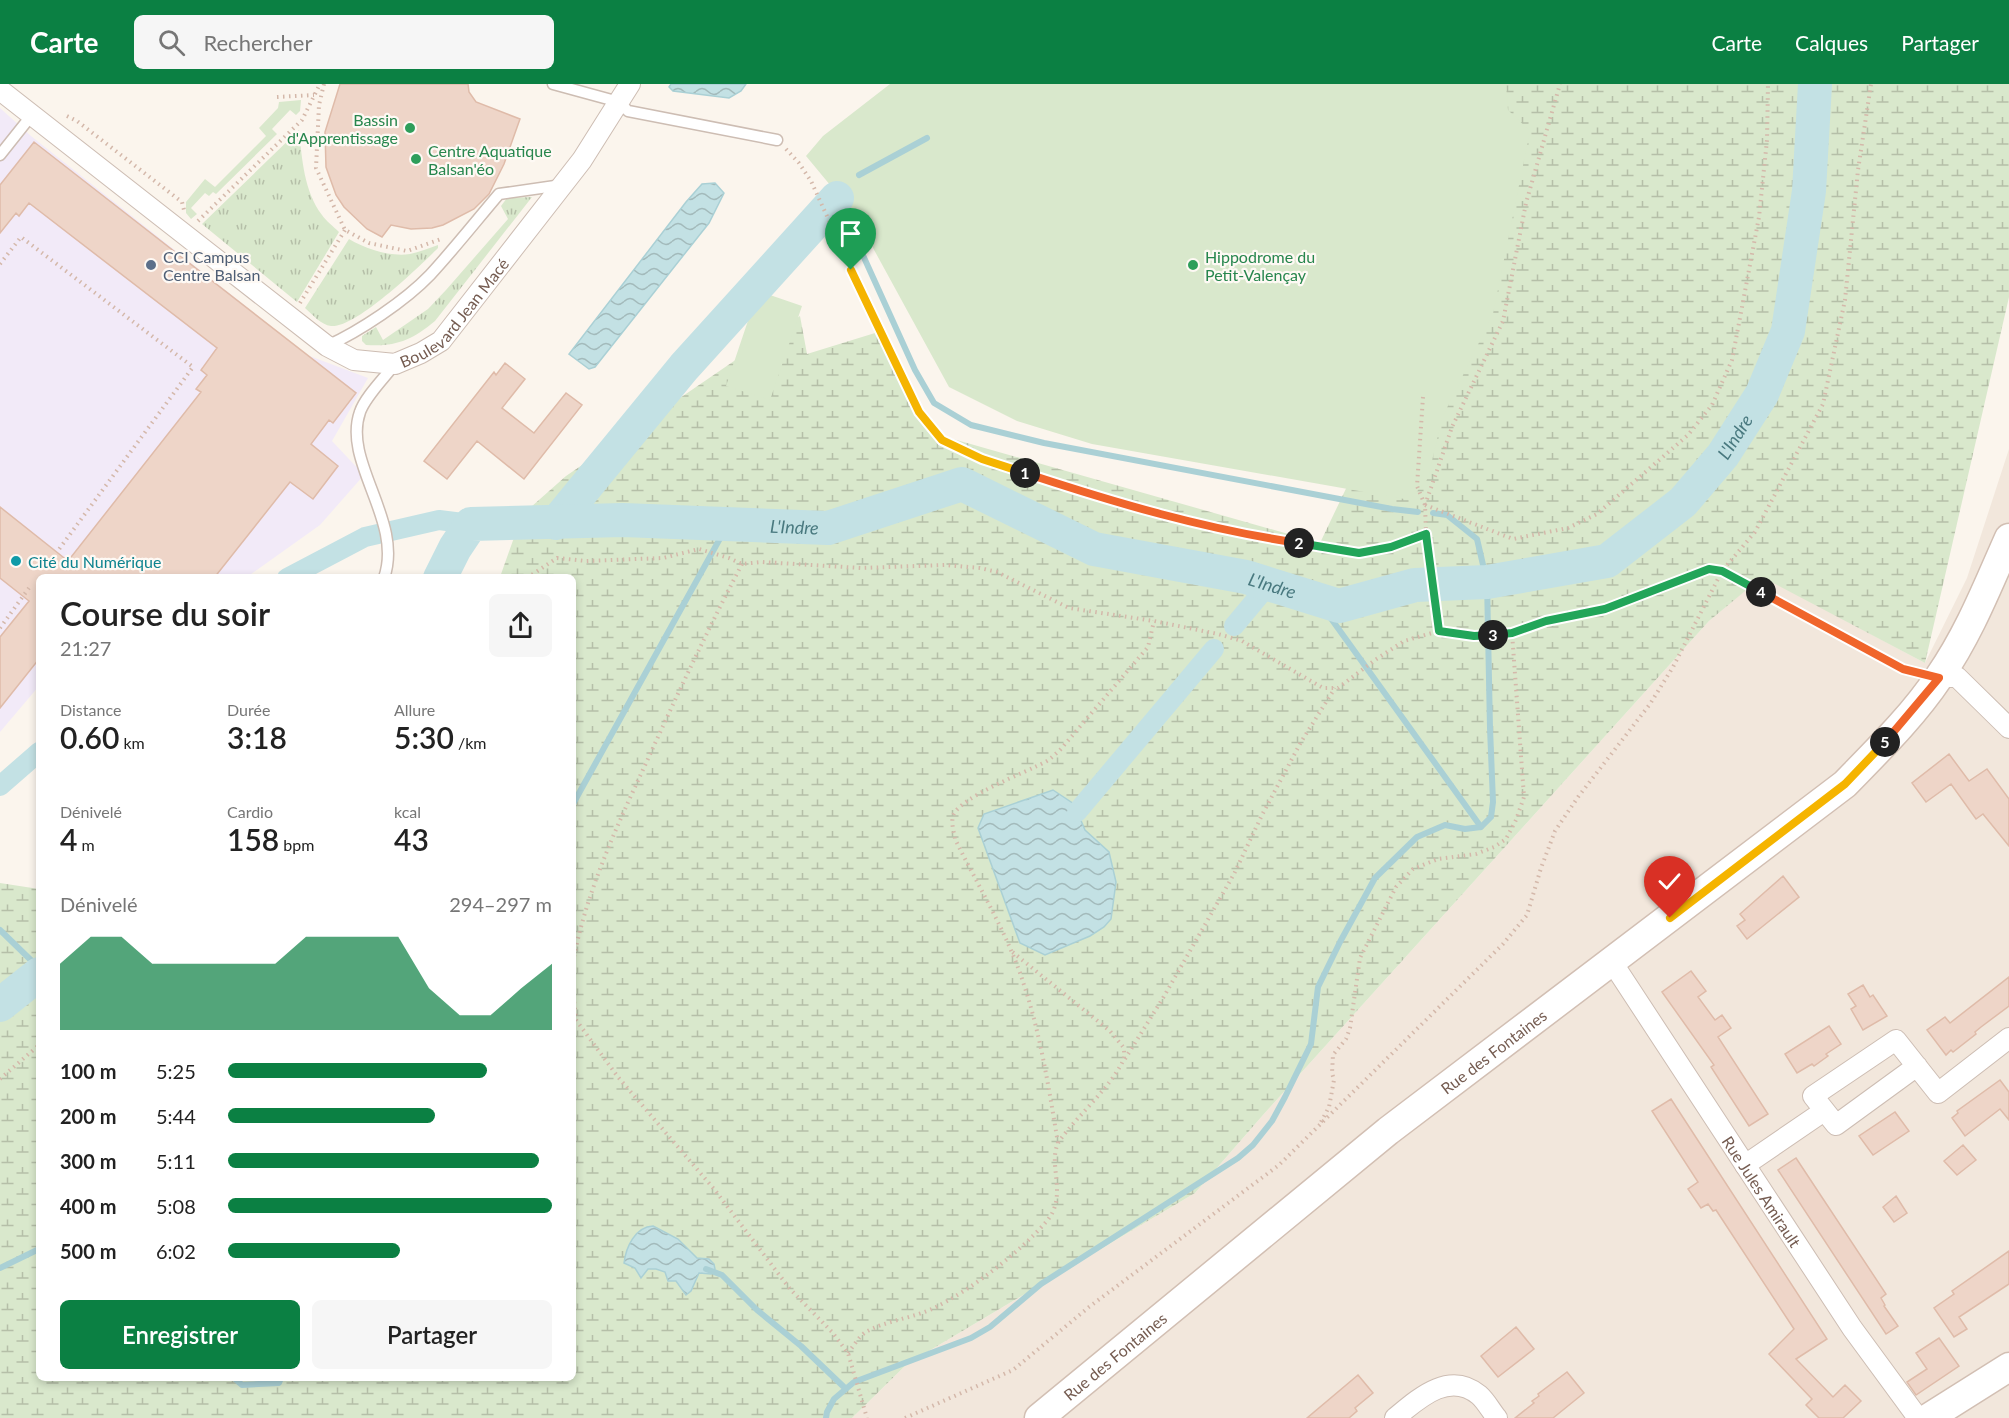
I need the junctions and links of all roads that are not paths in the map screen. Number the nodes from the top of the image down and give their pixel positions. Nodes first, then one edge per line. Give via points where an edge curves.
1 (553, 84) edge
2 (0, 90) edge
3 (629, 90) edge
4 (31, 116) junction
5 (777, 140) road end
6 (0, 155) edge
7 (563, 185) junction
8 (327, 346) junction
9 (395, 364) junction
10 (2009, 538) edge
11 (385, 574) edge
12 (1939, 678) junction
13 (2002, 708) edge
14 (2009, 728) edge
15 (1612, 962) junction
16 (2009, 1038) edge
17 (1917, 1066) junction
18 (1824, 1111) junction
19 (1745, 1165) junction
20 (2009, 1367) edge
21 (1039, 1418) edge
22 (1395, 1418) edge
23 (1497, 1418) edge
24 (1918, 1418) edge
25 (1928, 1418) edge

1 - 3 lane
2 - 4 street, Boulevard Jean Macé
3 - 5 lane via 627,111
3 - 7 street, Boulevard Jean Macé
4 - 6 lane
4 - 8 street, Boulevard Jean Macé
7 - 8 lane via 499,194 428,276 390,308
7 - 9 street, Boulevard Jean Macé via 441,340
8 - 9 street, Boulevard Jean Macé via 354,360
9 - 11 lane via 361,409 356,424 357,442 389,549
10 - 12 street, Rue des Fontaines via 1966,633
12 - 13 street via 1957,677
12 - 15 street, Rue des Fontaines via 1845,784
13 - 14 street
15 - 19 street, Rue Jules Amirault
15 - 21 street, Rue des Fontaines via 1388,1131
16 - 17 street via 1938,1093
17 - 18 street via 1836,1125
17 - 18 street via 1896,1040 1813,1096
18 - 19 street
19 - 24 street, Rue Jules Amirault via 1852,1328
20 - 25 street
22 - 23 street via 1440,1386 1464,1388 1479,1395

